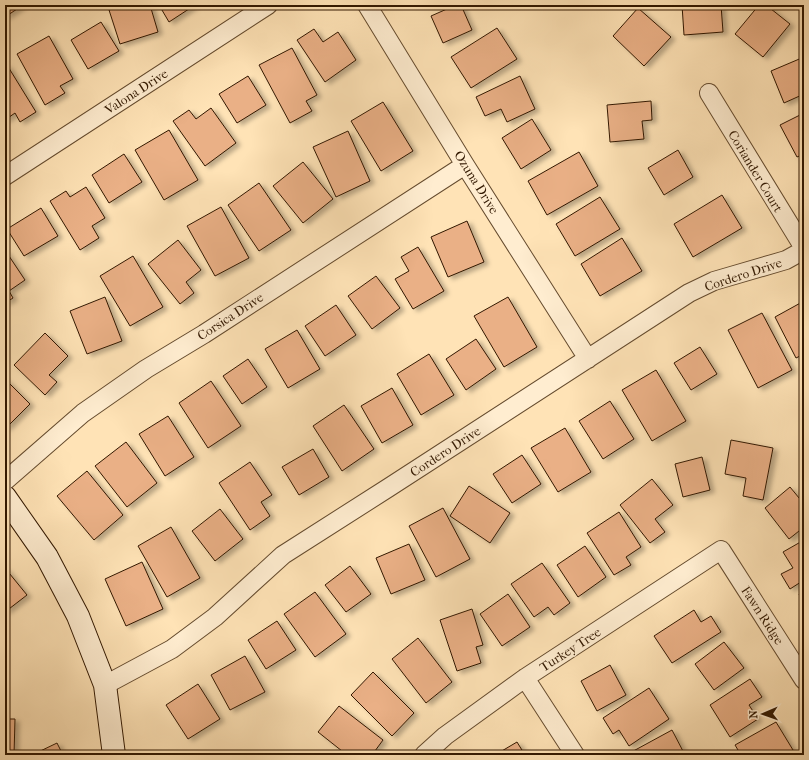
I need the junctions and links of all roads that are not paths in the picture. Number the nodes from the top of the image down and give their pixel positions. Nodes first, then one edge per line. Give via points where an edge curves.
1 (268, 5) edge
2 (367, 5) edge
3 (709, 93) dead end
4 (465, 165) junction
5 (5, 176) edge
6 (804, 249) edge
7 (588, 359) junction
8 (5, 481) edge
9 (5, 497) edge
10 (721, 550) joint
11 (525, 678) junction
12 (804, 680) edge
13 (104, 684) junction
14 (114, 755) edge
15 (424, 755) edge
16 (575, 755) edge

1 - 5 street, Valona Drive
2 - 4 street, Ozuna Drive
3 - 6 street, Coriander Court
4 - 7 street, Ozuna Drive
4 - 8 street, Corsica Drive via 204,334 146,368 82,413
6 - 7 street, Cordero Drive via 786,260 714,282 689,293
7 - 13 street, Cordero Drive via 283,555 215,617 172,649
9 - 13 street via 47,557 78,616
10 - 11 street, Turkey Tree
10 - 12 street, Fawn Ridge
11 - 15 street, Turkey Tree via 445,736
11 - 16 street
13 - 14 street

